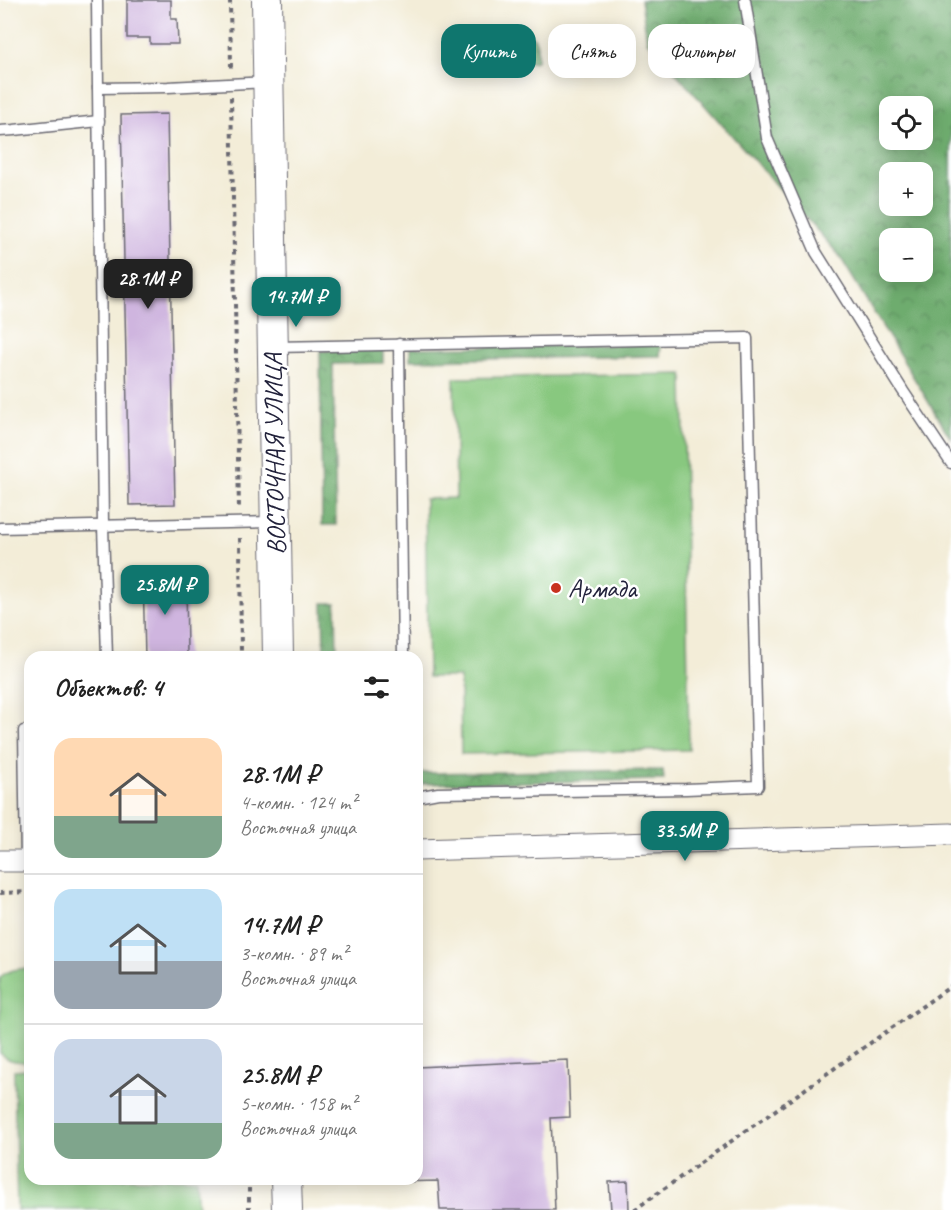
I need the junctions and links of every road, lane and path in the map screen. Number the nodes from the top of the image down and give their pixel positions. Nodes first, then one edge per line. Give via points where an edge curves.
1 (97, 0) edge
2 (230, 0) edge
3 (267, 0) edge
4 (746, 0) edge
5 (268, 82) junction
6 (231, 84) junction
7 (98, 88) junction
8 (99, 121) junction
9 (0, 131) edge
10 (399, 344) junction
11 (273, 347) junction
12 (951, 464) edge
13 (276, 522) junction
14 (239, 524) junction
15 (103, 526) junction
16 (0, 528) edge
17 (107, 651) edge
18 (241, 651) edge
19 (278, 651) edge
20 (403, 651) edge
21 (423, 796) edge
22 (951, 834) edge
23 (423, 850) edge
24 (0, 861) edge
25 (24, 861) edge
26 (24, 892) edge
27 (0, 893) edge
28 (951, 986) edge
29 (249, 1185) edge
30 (286, 1185) edge
31 (249, 1210) edge
32 (287, 1210) edge
33 (634, 1210) edge

1 - 7 lane
2 - 6 path
3 - 5 main road, ВОСТОЧНАЯ УЛИЦА
4 - 12 lane via 767,138 816,252
5 - 6 lane
5 - 11 main road, ВОСТОЧНАЯ УЛИЦА
6 - 7 lane
6 - 14 path
7 - 8 lane
8 - 9 lane
8 - 15 lane
10 - 11 lane
10 - 20 lane
10 - 21 lane via 747,338 758,786
11 - 13 main road, ВОСТОЧНАЯ УЛИЦА
13 - 14 lane
13 - 19 main road, ВОСТОЧНАЯ УЛИЦА
14 - 15 lane
14 - 18 path
15 - 16 lane
15 - 17 lane
22 - 23 street
24 - 25 street
26 - 27 path
28 - 33 path
29 - 31 path
30 - 32 main road

